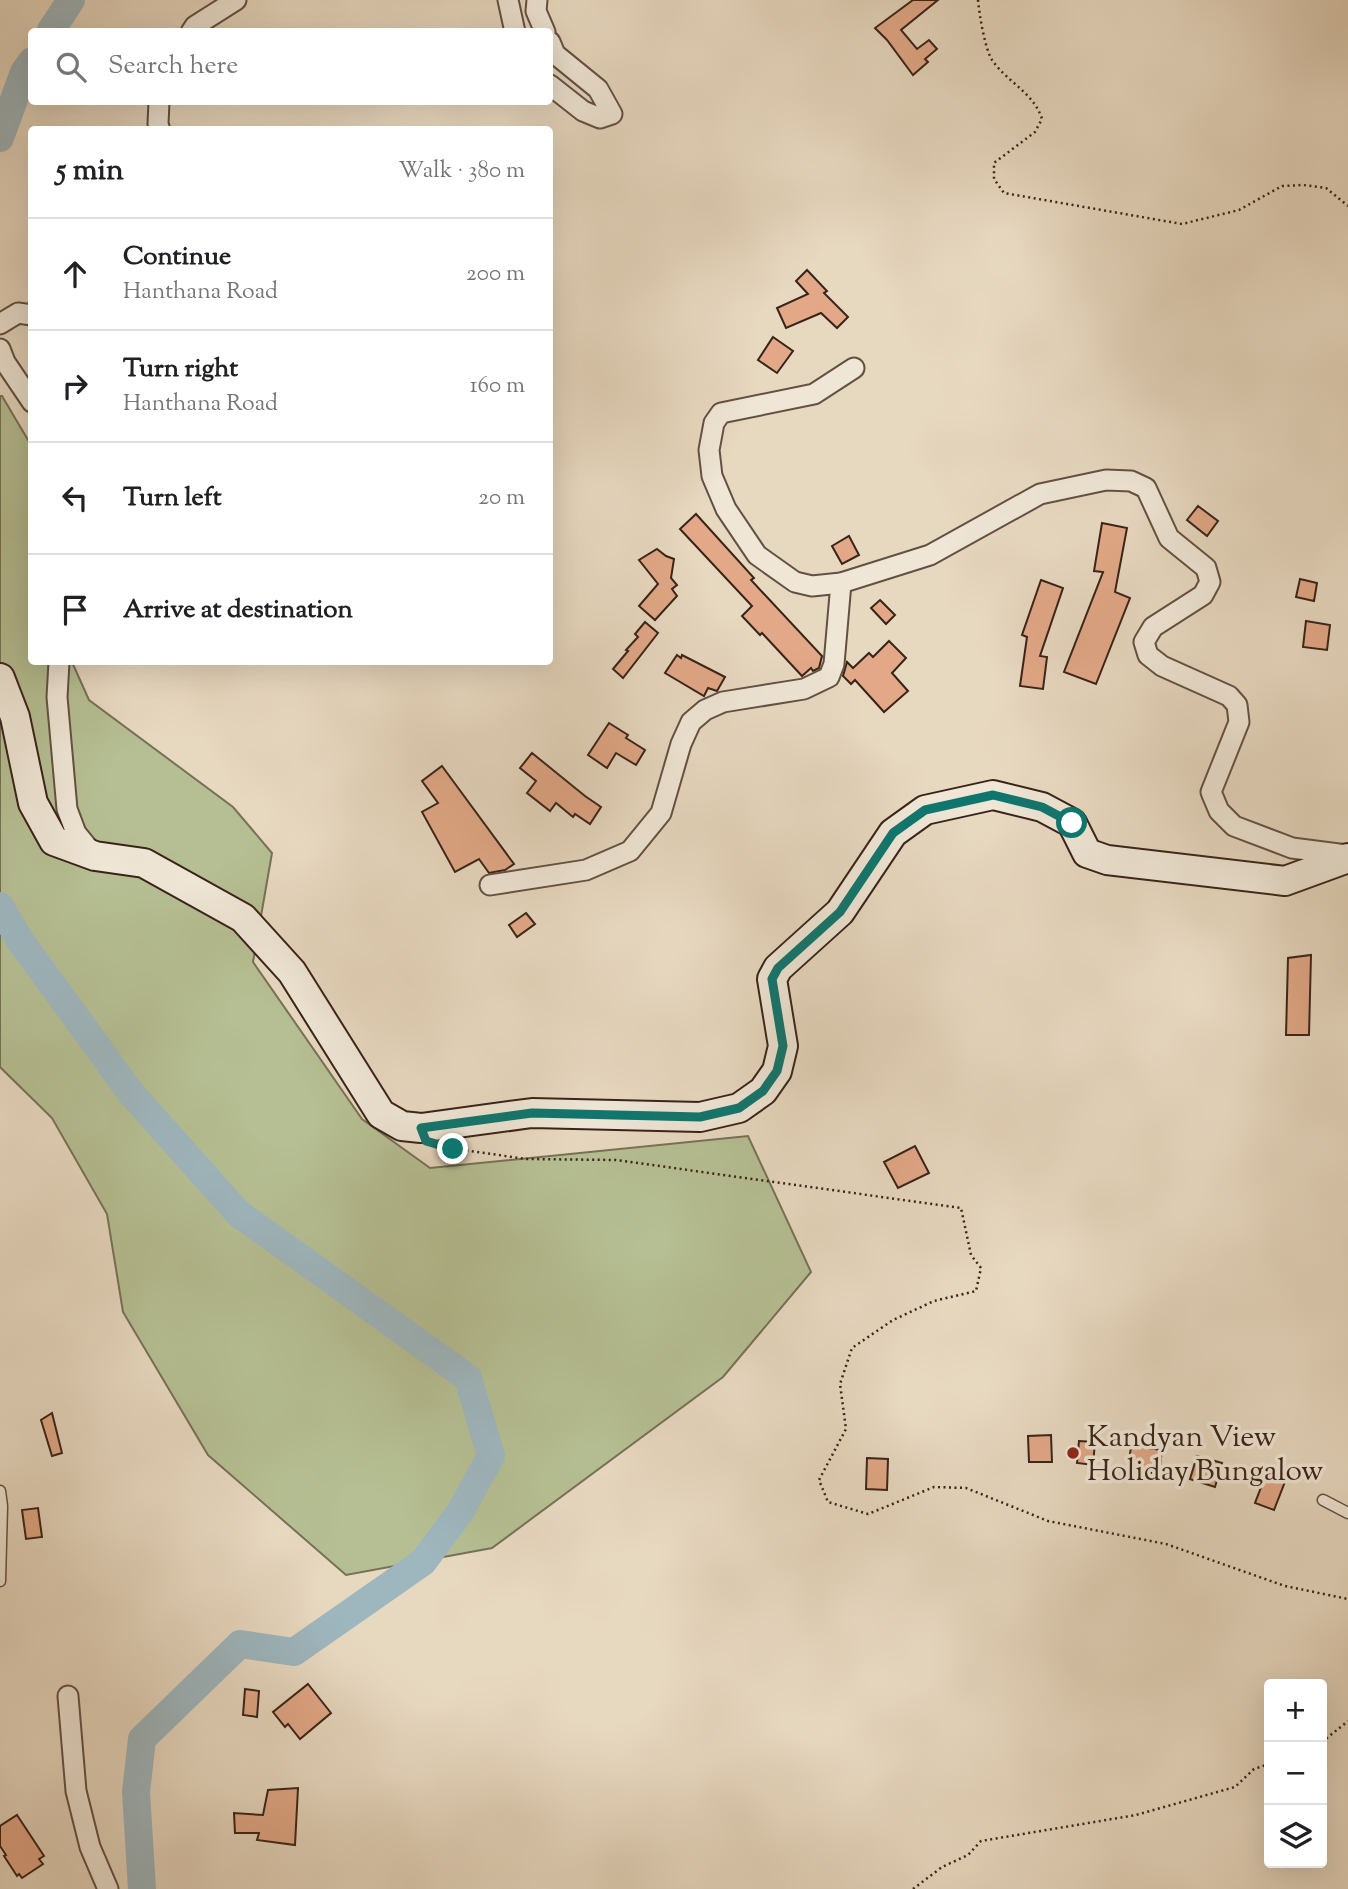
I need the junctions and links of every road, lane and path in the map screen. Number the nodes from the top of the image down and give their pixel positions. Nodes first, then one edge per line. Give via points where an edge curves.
1 (236, 0) edge
2 (508, 0) edge
3 (537, 0) edge
4 (978, 0) edge
5 (194, 28) edge
6 (515, 28) edge
7 (543, 28) edge
8 (553, 49) edge
9 (553, 87) edge
10 (159, 105) edge
11 (159, 126) edge
12 (1348, 206) edge
13 (28, 314) edge
14 (0, 324) edge
15 (0, 349) edge
16 (854, 368) dead end
17 (28, 396) edge
18 (841, 583) junction
19 (59, 665) edge
20 (0, 678) edge
21 (95, 856) junction
22 (1348, 857) edge
23 (490, 885) dead end
24 (421, 1128) junction
25 (0, 1491) edge
26 (1323, 1500) dead end
27 (1348, 1513) edge
28 (0, 1581) edge
29 (1348, 1599) edge
30 (68, 1696) dead end
31 (1348, 1721) edge
32 (1327, 1738) edge
33 (1264, 1766) edge
34 (108, 1889) edge
35 (913, 1889) edge

1 - 5 street
2 - 6 street
3 - 7 street
4 - 12 path via 991,59 1038,107 1042,119 1035,132 994,163 993,179 1004,194 1182,224 1239,210 1282,186 1326,188
8 - 9 street via 598,89 612,114 600,118 583,111
10 - 11 street
13 - 14 street via 18,313
15 - 17 street
16 - 18 street via 814,394 721,413 714,423 709,450 712,476 726,509 757,555 794,582 812,586
18 - 22 street via 930,555 1040,494 1106,480 1131,481 1146,488 1169,538 1206,568 1210,582 1203,595 1153,627 1144,642 1148,655 1161,666 1229,696 1237,705 1239,722 1211,792 1219,811 1234,826 1292,848
18 - 23 street via 829,677 804,689 723,702 691,722 661,813 630,851 586,870
19 - 21 street via 57,697 67,810 76,833
20 - 21 street via 15,717 33,803 54,841
21 - 24 street via 144,863 243,918 292,972 381,1114 402,1126
22 - 24 street via 1285,881 1107,860 1087,853 1072,823 1042,807 993,795 925,810 893,833 840,912 778,968 772,979 783,1046 777,1071 763,1091 739,1108 700,1117 532,1113
24 - 29 path via 426,1141 453,1149 526,1159 616,1160 961,1208 971,1255 981,1268 976,1291 934,1301 893,1320 852,1348 840,1384 846,1429 819,1480 828,1502 868,1514 934,1486 966,1488 1048,1521 1166,1544 1285,1586
25 - 28 lane
26 - 27 lane
30 - 34 street via 76,1791 90,1847
31 - 32 path
33 - 35 path via 1235,1787 1136,1815 981,1841 968,1855

